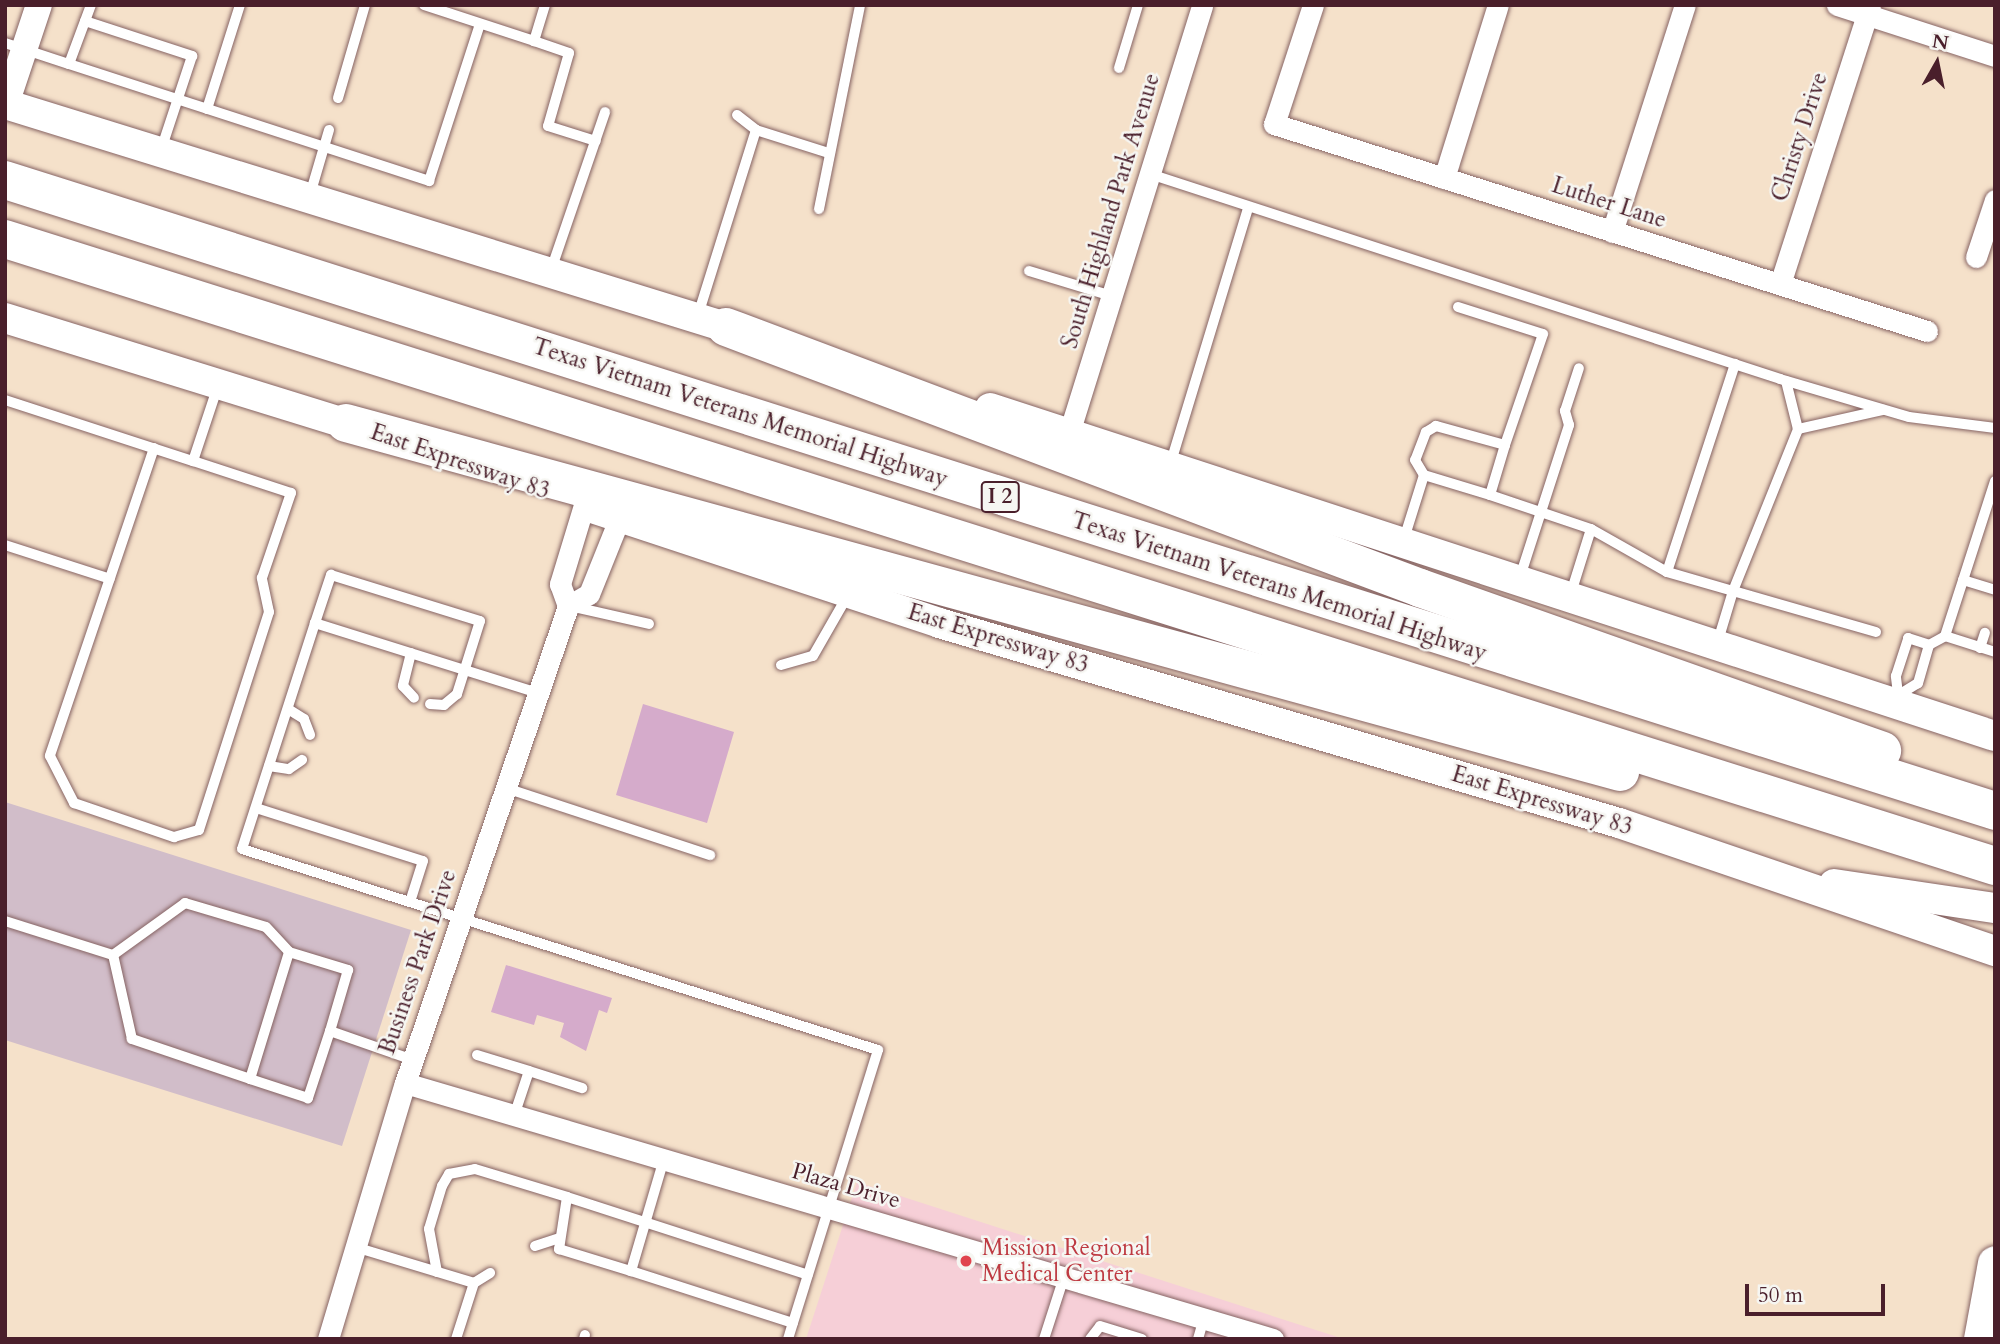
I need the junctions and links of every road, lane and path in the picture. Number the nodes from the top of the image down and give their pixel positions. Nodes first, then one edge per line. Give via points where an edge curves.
1 (39, 5) edge
2 (91, 5) edge
3 (240, 5) edge
4 (365, 5) edge
5 (424, 5) edge
6 (545, 5) edge
7 (860, 5) edge
8 (1138, 5) edge
9 (1313, 5) edge
10 (1498, 5) edge
11 (1685, 5) edge
12 (1837, 5) edge
13 (1199, 6) edge
14 (1868, 10) edge
15 (85, 21) junction
16 (480, 24) junction
17 (534, 41) junction
18 (15, 46) edge
19 (1995, 56) edge
20 (69, 64) junction
21 (1119, 68) dead end
22 (338, 97) dead end
23 (177, 100) junction
24 (6, 104) edge
25 (208, 109) junction
26 (605, 112) dead end
27 (737, 115) dead end
28 (329, 130) dead end
29 (756, 130) junction
30 (596, 141) junction
31 (324, 147) junction
32 (160, 153) junction
33 (829, 153) junction
34 (1150, 174) junction
35 (1444, 178) junction
36 (5, 180) edge
37 (308, 199) junction
38 (1995, 200) edge
39 (1248, 208) junction
40 (819, 209) dead end
41 (1612, 232) junction
42 (5, 239) edge
43 (1976, 257) dead end
44 (1029, 271) dead end
45 (550, 273) junction
46 (1780, 284) junction
47 (1112, 296) junction
48 (1458, 307) dead end
49 (5, 318) edge
50 (712, 323) junction
51 (1927, 331) dead end
52 (1735, 364) junction
53 (1579, 368) dead end
54 (1786, 381) junction
55 (218, 383) junction
56 (5, 400) edge
57 (1885, 410) junction
58 (346, 423) junction
59 (1995, 428) edge
60 (1798, 429) junction
61 (1069, 433) junction
62 (1505, 445) junction
63 (154, 448) junction
64 (193, 461) junction
65 (1170, 465) junction
66 (1424, 475) junction
67 (1995, 481) edge
68 (1490, 495) junction
69 (584, 505) junction
70 (1541, 513) junction
71 (620, 517) junction
72 (1591, 529) junction
73 (1403, 541) junction
74 (5, 545) edge
75 (1667, 572) junction
76 (110, 579) junction
77 (1519, 580) junction
78 (1963, 580) junction
79 (1995, 590) edge
80 (1734, 591) junction
81 (849, 593) junction
82 (1570, 596) junction
83 (568, 606) junction
84 (315, 623) junction
85 (649, 624) dead end
86 (1877, 632) dead end
87 (1985, 633) dead end
88 (1945, 636) junction
89 (1716, 645) junction
90 (1930, 645) junction
91 (1980, 648) junction
92 (1995, 652) edge
93 (411, 653) junction
94 (781, 665) dead end
95 (465, 670) junction
96 (538, 693) junction
97 (414, 698) dead end
98 (1900, 699) junction
99 (430, 704) dead end
100 (288, 709) junction
101 (1942, 719) junction
102 (310, 735) dead end
103 (1995, 736) edge
104 (1995, 746) edge
105 (302, 760) dead end
106 (269, 766) junction
107 (506, 788) junction
108 (256, 808) junction
109 (1995, 810) edge
110 (1930, 846) junction
111 (709, 855) dead end
112 (1995, 866) edge
113 (1775, 877) junction
114 (410, 902) junction
115 (1995, 908) edge
116 (461, 918) junction
117 (5, 921) edge
118 (289, 951) junction
119 (1995, 951) edge
120 (114, 955) junction
121 (330, 1031) junction
122 (477, 1055) dead end
123 (413, 1060) junction
124 (529, 1071) junction
125 (250, 1079) junction
126 (405, 1083) junction
127 (582, 1088) dead end
128 (514, 1116) junction
129 (664, 1159) junction
130 (567, 1198) junction
131 (829, 1208) junction
132 (646, 1223) junction
133 (559, 1238) junction
134 (535, 1246) dead end
135 (355, 1247) junction
136 (1995, 1263) edge
137 (631, 1271) junction
138 (437, 1272) junction
139 (490, 1273) dead end
140 (808, 1275) junction
141 (1064, 1277) junction
142 (474, 1283) junction
143 (1204, 1318) junction
144 (793, 1323) junction
145 (328, 1339) edge
146 (456, 1339) edge
147 (788, 1339) edge
148 (1044, 1339) edge
149 (1090, 1339) edge
150 (1142, 1339) edge
151 (1198, 1339) edge
152 (1273, 1339) edge
153 (1981, 1339) edge

1 - 18 street
2 - 15 lane
3 - 25 lane
4 - 22 lane
5 - 16 lane
6 - 17 lane
7 - 33 lane
8 - 21 lane
9 - 35 street, Luther Lane via 1274,124
10 - 35 street
11 - 41 street
12 - 14 street
13 - 34 street, South Highland Park Avenue
14 - 19 street
14 - 46 street, Christy Drive
15 - 20 lane
15 - 23 lane via 192,56
16 - 17 lane
16 - 31 lane via 429,181
17 - 30 lane via 569,53 548,126
18 - 20 lane
18 - 24 street
20 - 23 lane
23 - 25 lane
23 - 32 lane
24 - 32 main road
25 - 31 lane
26 - 30 lane
27 - 29 lane
28 - 31 lane
29 - 33 lane
29 - 50 lane
30 - 45 lane
31 - 37 lane
32 - 37 main road
33 - 40 lane
34 - 39 lane
34 - 47 street, South Highland Park Avenue
35 - 41 street, Luther Lane
36 - 109 highway, Texas Vietnam Veterans Memorial Highway / I 2
37 - 45 main road
38 - 43 street
39 - 52 lane
39 - 65 lane
41 - 46 street, Luther Lane
42 - 110 highway, Texas Vietnam Veterans Memorial Highway / I 2
44 - 47 lane
45 - 50 main road
46 - 51 street, Luther Lane
47 - 61 street, South Highland Park Avenue
48 - 62 lane via 1543,334
49 - 55 main road, East Expressway 83
50 - 61 main road
50 - 109 highway via 1420,588 1953,778
52 - 54 lane
52 - 75 lane
53 - 70 lane
54 - 57 lane
54 - 60 lane
55 - 58 main road, East Expressway 83
55 - 64 lane
56 - 63 lane
57 - 59 lane
57 - 60 lane
58 - 69 main road, East Expressway 83
58 - 110 highway via 1127,641 1692,791
60 - 80 lane
61 - 65 main road
62 - 66 lane via 1436,426 1426,432 1415,460
62 - 68 lane
63 - 64 lane
63 - 76 lane
64 - 76 lane via 291,493 262,579 269,612 198,830 174,837 74,803 50,757
65 - 73 main road
66 - 68 lane
66 - 73 lane
67 - 78 lane
68 - 70 lane
69 - 71 main road, East Expressway 83
69 - 83 street, Business Park Drive via 560,583
70 - 72 lane
70 - 77 lane
71 - 81 main road, East Expressway 83
71 - 83 street, Business Park Drive via 589,594
72 - 75 lane
72 - 82 lane
73 - 77 main road
74 - 76 lane
75 - 80 lane
77 - 82 main road
78 - 79 lane
78 - 88 lane
80 - 86 lane
80 - 89 lane
81 - 94 lane via 813,656
81 - 113 main road, East Expressway 83 via 1619,823
82 - 89 main road
83 - 85 lane
83 - 96 street, Business Park Drive
84 - 93 lane
84 - 95 lane via 331,575 480,621
84 - 100 lane
87 - 91 lane
88 - 90 lane
88 - 91 lane
89 - 98 main road
90 - 98 lane via 1917,683
90 - 98 lane via 1908,638 1896,676
91 - 92 lane
93 - 95 lane
93 - 97 lane via 403,686
95 - 96 lane
95 - 99 lane via 452,701
96 - 107 street, Business Park Drive
98 - 101 main road
100 - 102 lane via 304,719
100 - 106 lane
101 - 103 main road
101 - 104 main road
105 - 106 lane via 289,769
106 - 108 lane
107 - 111 lane
107 - 116 street, Business Park Drive
108 - 114 lane via 242,849
108 - 114 lane via 424,861
110 - 112 highway, Texas Vietnam Veterans Memorial Highway / I 2
113 - 115 main road
113 - 119 main road, East Expressway 83
114 - 116 lane
116 - 123 street, Business Park Drive
116 - 131 lane via 878,1050
117 - 120 lane
118 - 120 lane via 266,927 186,903
118 - 121 lane via 348,970
118 - 125 lane
120 - 125 lane via 132,1039
121 - 123 lane
121 - 125 lane via 308,1098
122 - 124 lane
123 - 126 street, Business Park Drive
124 - 127 lane
124 - 128 lane
126 - 128 street, Plaza Drive
126 - 135 street, Business Park Drive
128 - 129 street, Plaza Drive
129 - 131 street, Plaza Drive
129 - 132 lane
130 - 132 lane
130 - 133 lane
130 - 138 lane via 475,1169 449,1174 429,1229
131 - 140 lane
131 - 141 street, Plaza Drive
132 - 137 lane
132 - 140 lane
133 - 134 lane
133 - 137 lane via 559,1249
135 - 138 lane
135 - 145 street, Business Park Drive
136 - 153 highway
137 - 144 lane
138 - 142 lane
139 - 142 lane
140 - 144 lane
141 - 143 street, Plaza Drive
141 - 148 lane
142 - 146 lane
143 - 151 lane
143 - 152 street, Plaza Drive
144 - 147 lane
149 - 150 lane via 1101,1326

